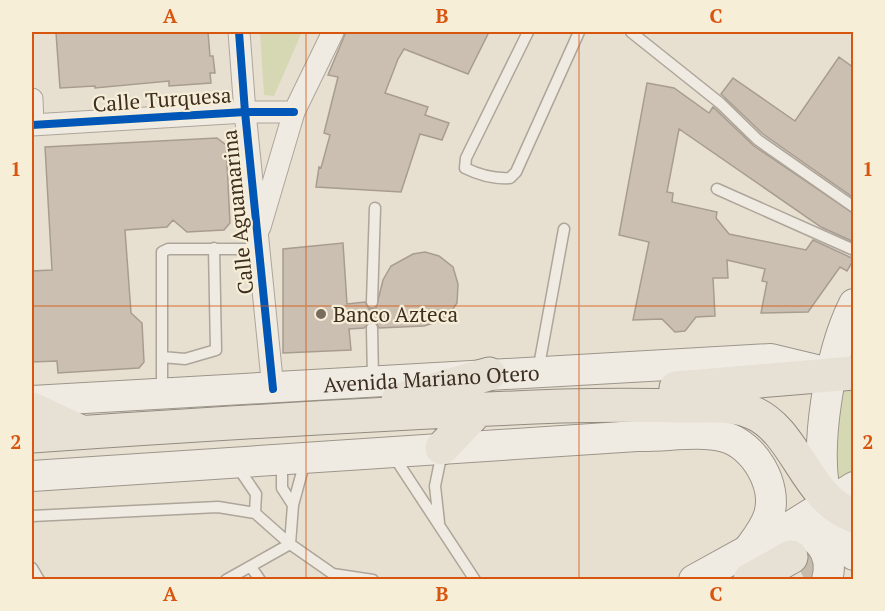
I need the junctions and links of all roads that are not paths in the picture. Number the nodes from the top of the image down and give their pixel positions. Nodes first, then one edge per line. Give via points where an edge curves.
1 (239, 32) edge
2 (333, 32) edge
3 (528, 32) edge
4 (579, 32) edge
5 (631, 32) edge
6 (32, 99) edge
7 (245, 112) junction
8 (294, 112) junction
9 (32, 125) edge
10 (717, 189) dead end
11 (854, 207) edge
12 (375, 208) dead end
13 (564, 229) dead end
14 (258, 243) junction
15 (214, 248) junction
16 (854, 250) edge
17 (372, 302) dead end
18 (854, 304) edge
19 (372, 328) dead end
20 (162, 357) junction
21 (845, 370) edge
22 (537, 371) junction
23 (489, 374) junction
24 (373, 382) junction
25 (273, 389) junction
26 (162, 394) junction
27 (32, 401) edge
28 (620, 404) junction
29 (715, 406) junction
30 (32, 409) edge
31 (479, 409) junction
32 (346, 415) junction
33 (83, 433) junction
34 (32, 436) edge
35 (637, 436) junction
36 (442, 448) junction
37 (391, 453) junction
38 (293, 459) junction
39 (235, 463) junction
40 (32, 476) edge
41 (845, 502) edge
42 (293, 505) junction
43 (255, 513) junction
44 (32, 516) edge
45 (439, 526) junction
46 (290, 544) junction
47 (854, 555) edge
48 (798, 563) edge
49 (749, 565) edge
50 (251, 567) junction
51 (32, 568) edge
52 (854, 569) edge
53 (329, 577) edge
54 (39, 579) edge
55 (226, 579) edge
56 (260, 579) edge
57 (374, 579) edge
58 (475, 579) edge
59 (694, 579) edge
60 (834, 579) edge

1 - 7 street, Calle Aguamarina
2 - 8 street
3 - 4 lane via 466,158 465,168 476,173 500,179 510,178 516,172
5 - 11 lane via 720,103 758,140
6 - 9 street
7 - 8 street, Calle Turquesa
7 - 9 street, Calle Turquesa
7 - 14 street, Calle Aguamarina
8 - 14 street
10 - 16 lane
12 - 17 lane
13 - 22 lane
14 - 15 lane
14 - 25 street, Calle Aguamarina
15 - 20 lane via 216,350 185,359
15 - 20 lane via 162,252
18 - 21 main road via 844,324
19 - 24 lane
20 - 26 lane
21 - 22 main road, Avenida Mariano Otero via 771,359
21 - 28 main road, Avenida Mariano Otero via 667,388
21 - 41 main road via 823,455
22 - 23 main road, Avenida Mariano Otero
23 - 24 main road, Avenida Mariano Otero
23 - 32 main road
24 - 25 main road, Avenida Mariano Otero
25 - 26 main road, Avenida Mariano Otero
26 - 27 main road, Avenida Mariano Otero
28 - 29 main road, Avenida Mariano Otero
28 - 31 main road, Avenida Mariano Otero
29 - 35 main road
29 - 41 main road, Avenida Mariano Otero via 751,412 765,421
30 - 33 main road
31 - 32 main road, Avenida Mariano Otero
31 - 36 main road
32 - 33 main road, Avenida Mariano Otero
33 - 34 main road, Avenida Mariano Otero
35 - 36 main road
35 - 49 main road via 718,436 752,455 764,474 771,507
36 - 37 main road
36 - 45 lane via 435,486
37 - 38 main road
37 - 45 lane
38 - 39 main road
38 - 42 lane
38 - 42 lane via 282,488
39 - 40 main road
39 - 43 lane via 256,494
41 - 47 main road via 842,537
41 - 48 main road
42 - 46 lane
43 - 44 lane via 218,507
43 - 46 lane
45 - 58 lane
46 - 50 lane
46 - 53 lane
48 - 49 main road
49 - 59 main road
50 - 55 lane
50 - 56 lane
51 - 54 lane
52 - 60 main road
53 - 57 lane

